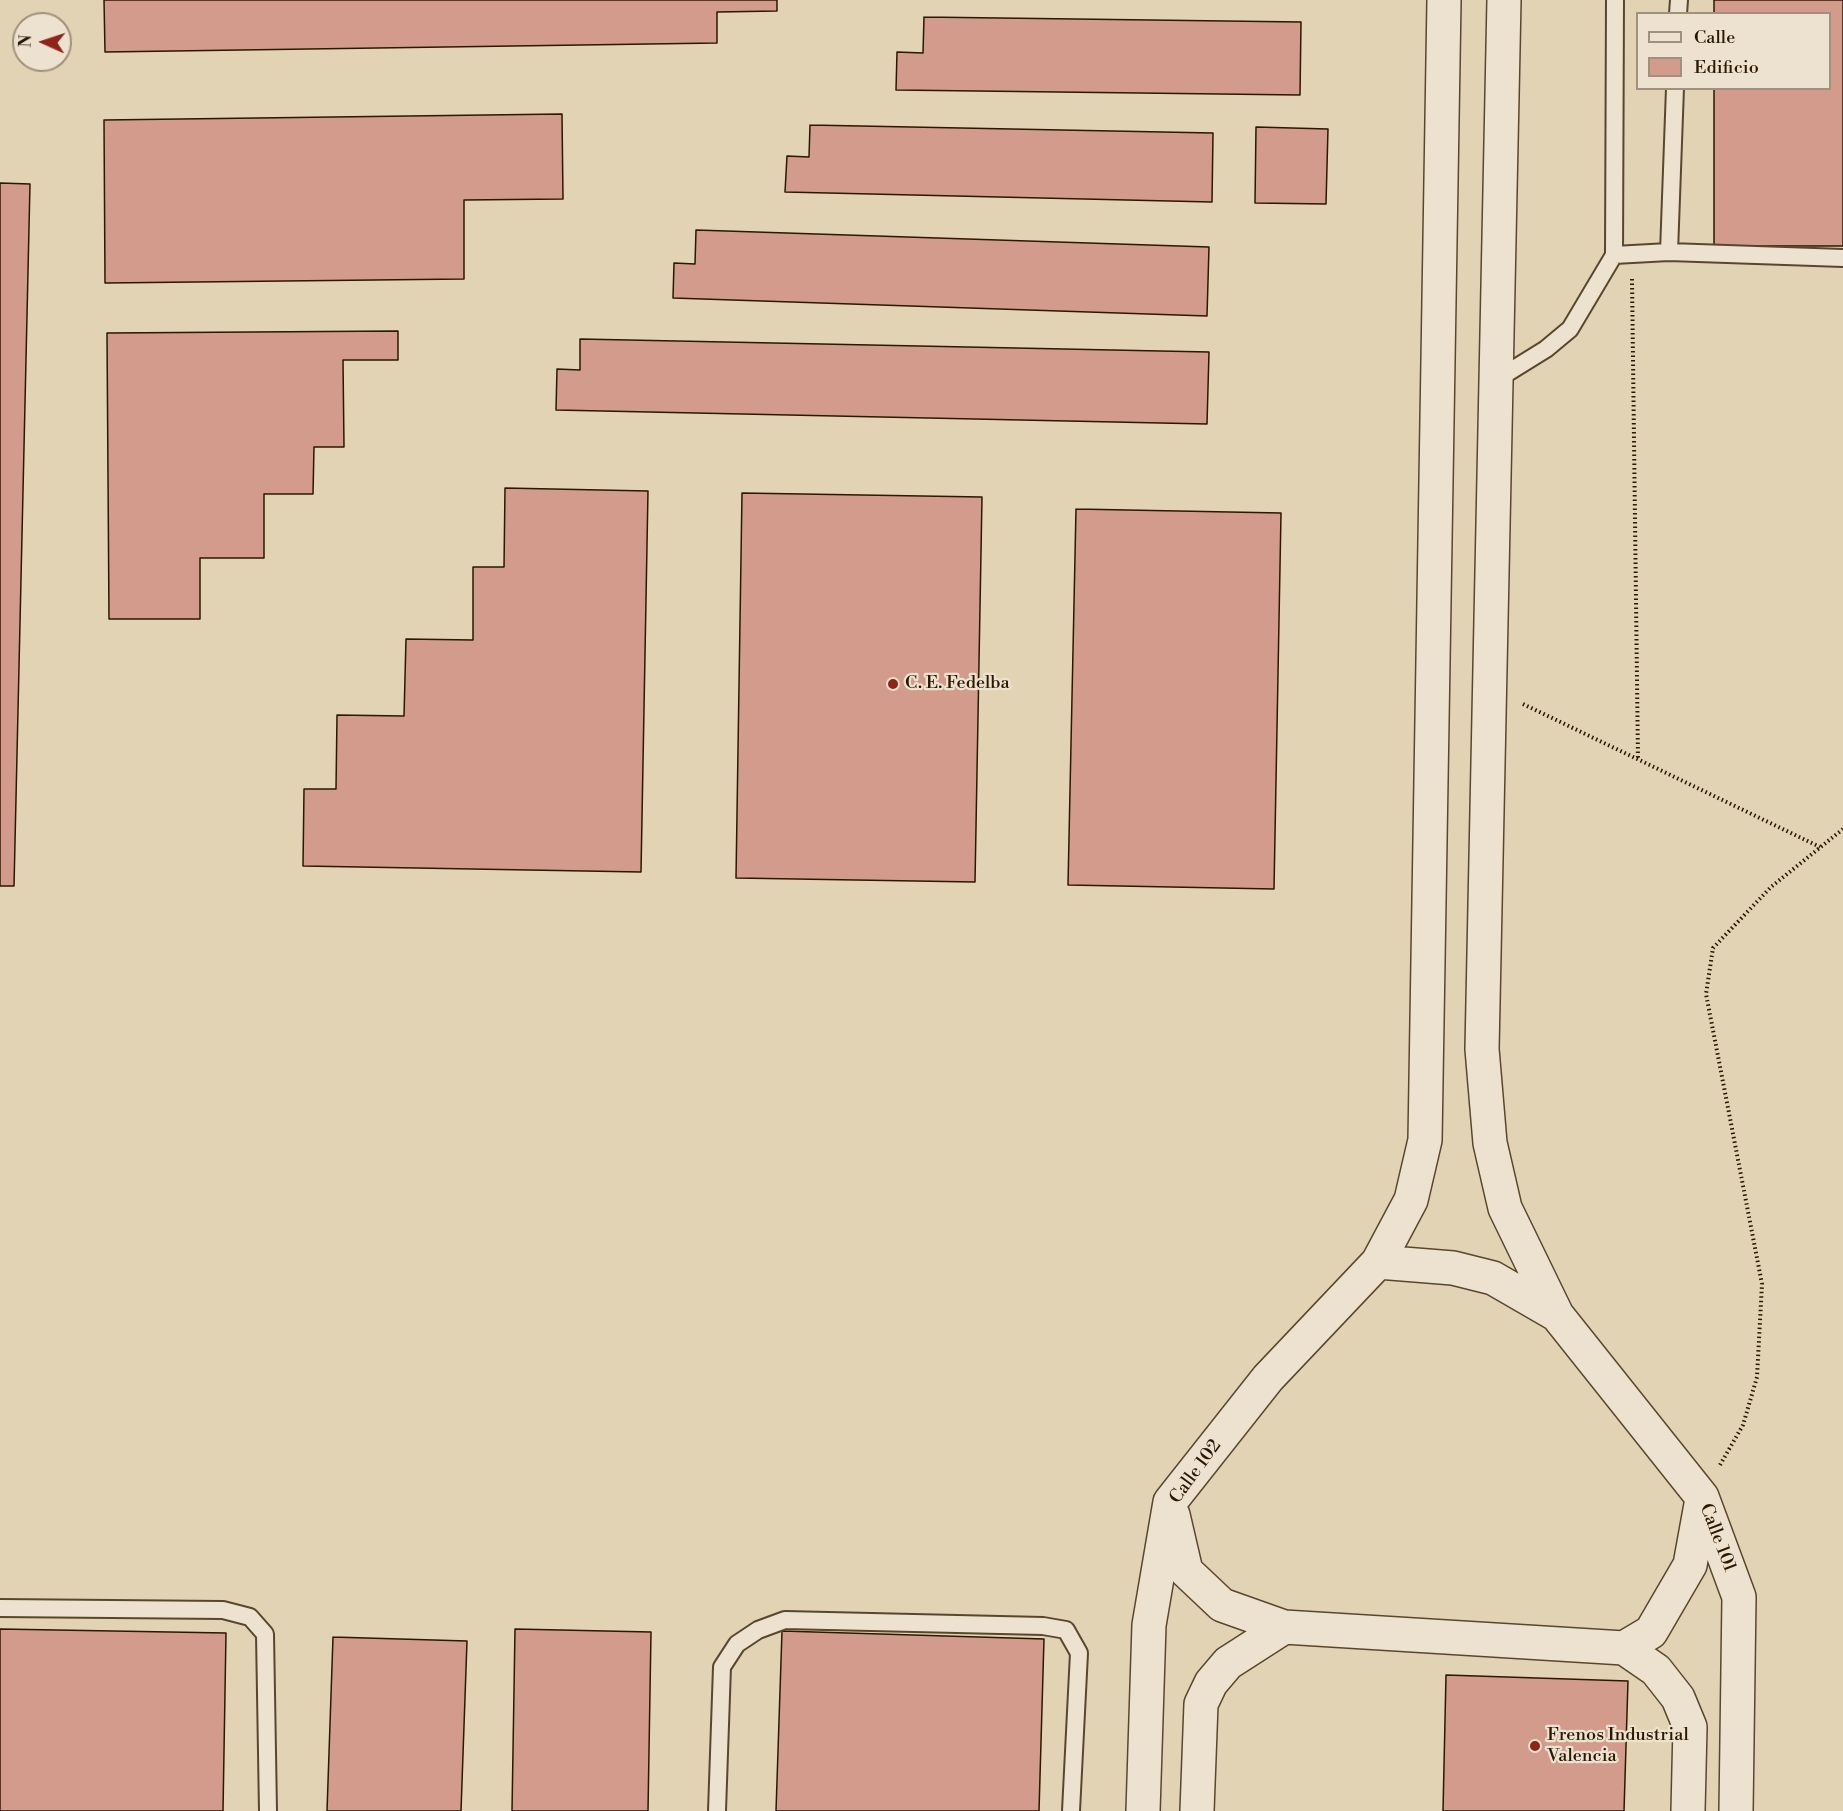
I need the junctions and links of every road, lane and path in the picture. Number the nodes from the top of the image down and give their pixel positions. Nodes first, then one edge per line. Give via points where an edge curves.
1 (1443, 0) edge
2 (1504, 0) edge
3 (1615, 0) edge
4 (1675, 90) edge
5 (1669, 252) junction
6 (1632, 254) junction
7 (1614, 255) junction
8 (1843, 258) edge
9 (1496, 380) junction
10 (1490, 688) junction
11 (1638, 760) junction
12 (1843, 828) edge
13 (1820, 847) junction
14 (1378, 1262) junction
15 (1557, 1315) junction
16 (1702, 1497) junction
17 (1170, 1502) junction
18 (0, 1608) edge
19 (1284, 1627) junction
20 (1624, 1647) junction
21 (268, 1811) edge
22 (717, 1811) edge
23 (1071, 1811) edge
24 (1143, 1811) edge
25 (1197, 1811) edge
26 (1688, 1811) edge
27 (1736, 1811) edge

1 - 14 street, Calle 102 via 1425,1140 1411,1200
2 - 9 street
3 - 7 lane
4 - 5 lane
5 - 6 lane
5 - 8 lane
6 - 7 lane
6 - 11 path
7 - 9 lane via 1570,329
9 - 10 street
10 - 11 path
10 - 15 street via 1482,1049 1490,1143 1505,1208
11 - 13 path
12 - 13 path
13 - 16 path via 1771,887 1713,948 1706,994 1762,1284 1757,1377 1743,1425
14 - 15 street via 1453,1268 1493,1278
14 - 17 street, Calle 102 via 1268,1378
15 - 16 street, Calle 101
16 - 20 street via 1690,1565 1651,1632
16 - 27 street, Calle 101 via 1739,1597
17 - 19 street via 1186,1571 1222,1605
17 - 24 street, Calle 102 via 1149,1625
18 - 21 lane via 223,1610 250,1617 266,1634
19 - 20 street
19 - 25 street via 1228,1662 1201,1704
20 - 26 street via 1656,1670 1678,1698 1690,1727
22 - 23 lane via 722,1667 737,1644 758,1630 785,1620 1043,1626 1066,1630 1078,1653

